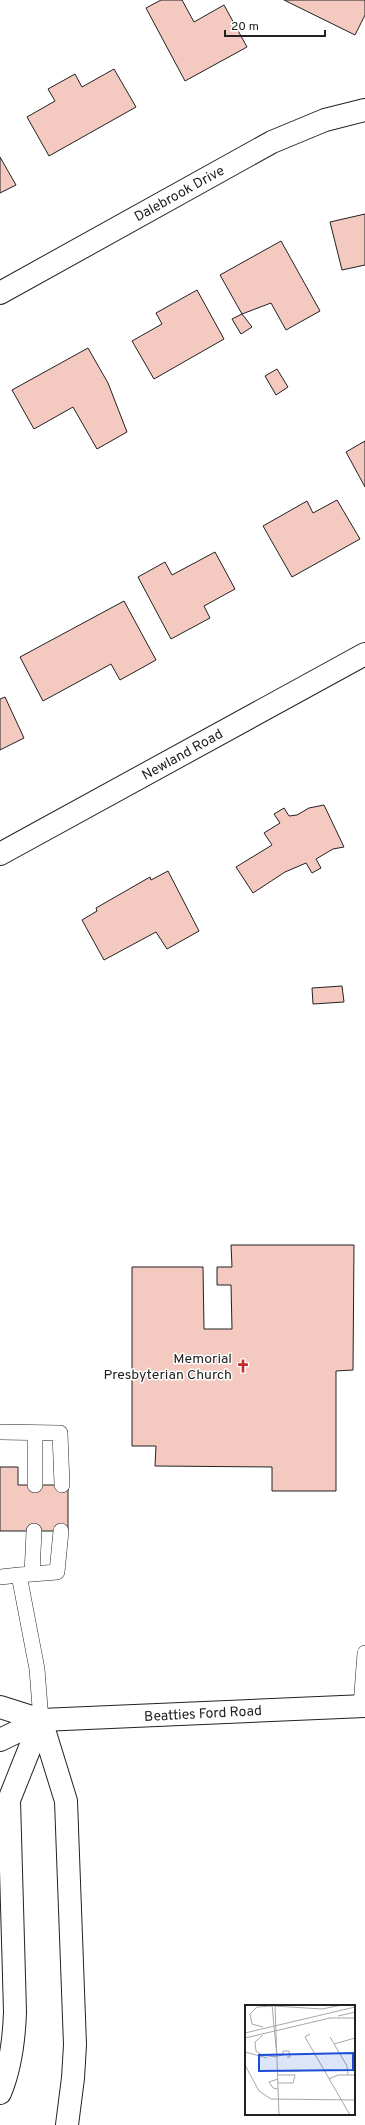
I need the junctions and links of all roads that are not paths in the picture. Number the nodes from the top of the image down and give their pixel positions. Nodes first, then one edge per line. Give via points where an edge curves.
1 (365, 110) edge
2 (0, 293) edge
3 (365, 654) edge
4 (0, 854) edge
5 (0, 1432) edge
6 (35, 1433) junction
7 (35, 1485) dead end
8 (62, 1485) dead end
9 (34, 1531) dead end
10 (61, 1531) dead end
11 (26, 1575) junction
12 (0, 1577) edge
13 (365, 1653) edge
14 (363, 1706) edge
15 (0, 1707) edge
16 (41, 1720) junction
17 (0, 1740) edge
18 (0, 2093) edge
19 (67, 2125) edge

1 - 2 main road, Dalebrook Drive via 325,120 272,142
3 - 4 main road, Newland Road
5 - 6 lane
6 - 7 lane
6 - 8 lane via 60,1433
9 - 11 lane
10 - 11 lane via 57,1572
11 - 12 lane
11 - 16 lane
13 - 14 lane
14 - 16 main road, Beatties Ford Road
15 - 16 main road, Beatties Ford Road
16 - 17 main road, Beatties Ford Road
16 - 18 main road via 9,1800 15,2012 10,2062
16 - 19 main road via 66,1801 75,2045 74,2078

